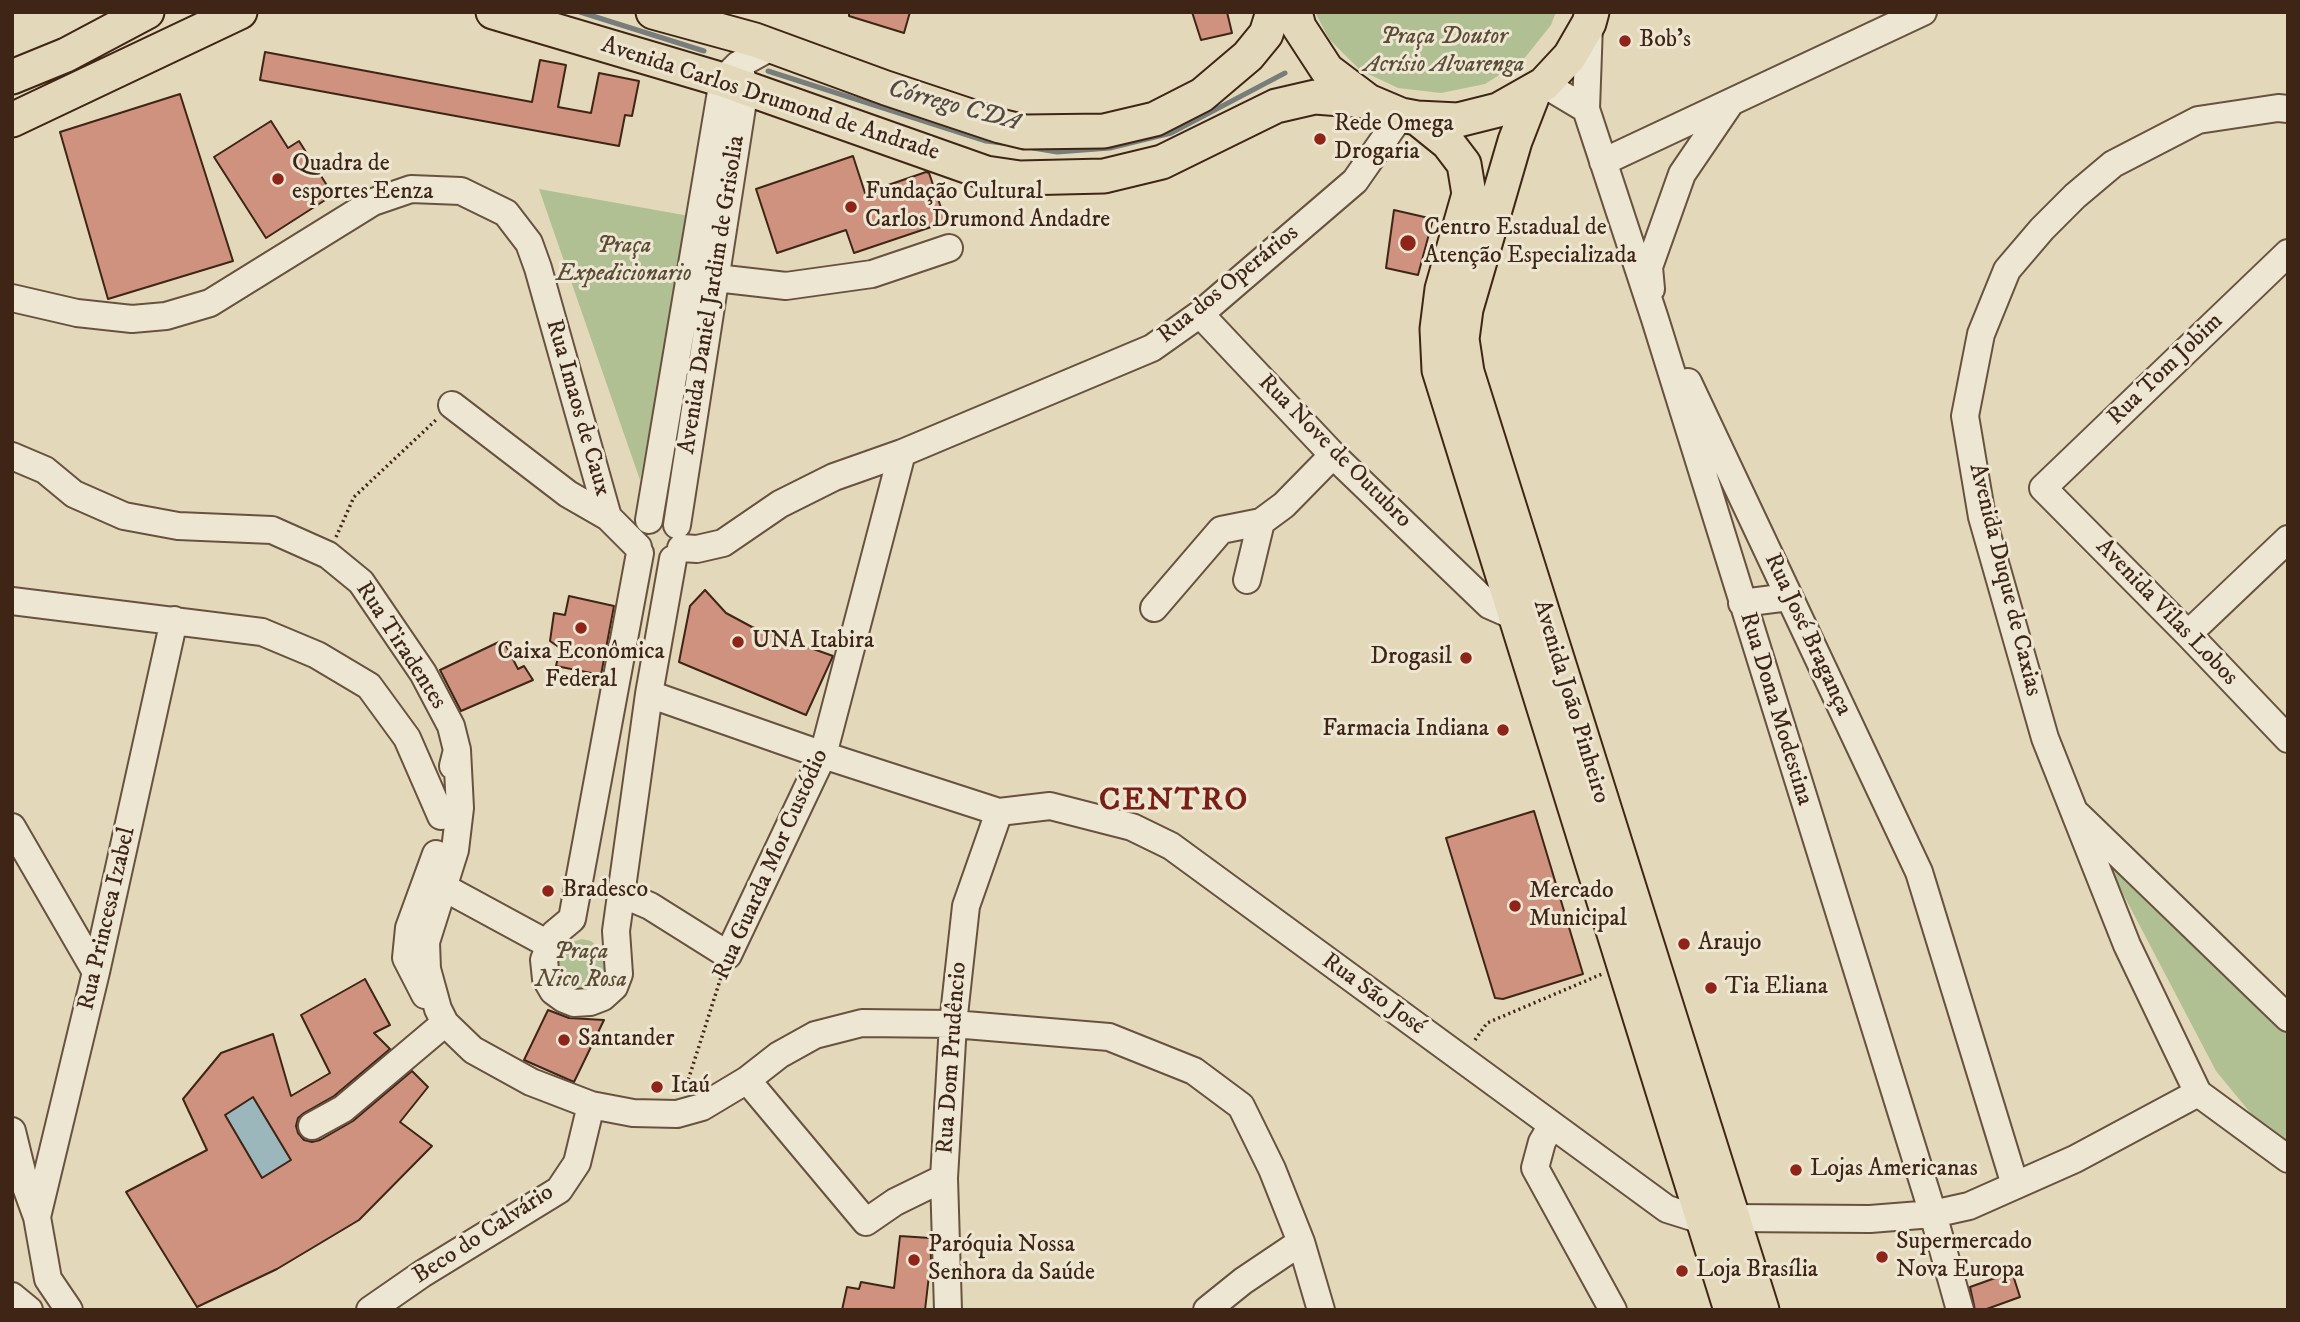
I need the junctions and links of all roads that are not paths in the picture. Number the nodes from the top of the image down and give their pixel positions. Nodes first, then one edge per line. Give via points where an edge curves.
1 (147, 12) edge
2 (240, 12) edge
3 (493, 12) edge
4 (653, 12) edge
5 (1273, 12) edge
6 (1295, 12) edge
7 (1923, 12) edge
8 (1591, 18) edge
9 (727, 32) junction
10 (771, 47) junction
11 (12, 77) edge
12 (735, 78) junction
13 (1539, 88) junction
14 (1368, 101) junction
15 (1731, 102) junction
16 (1586, 109) junction
17 (2288, 109) edge
18 (1409, 116) junction
19 (12, 120) edge
20 (1602, 162) junction
21 (949, 248) dead end
22 (2288, 253) edge
23 (716, 278) junction
24 (12, 298) edge
25 (1200, 314) junction
26 (1655, 319) junction
27 (452, 405) road end
28 (15, 451) edge
29 (902, 453) junction
30 (1333, 455) junction
31 (594, 468) junction
32 (2043, 488) joint
33 (568, 494) junction
34 (608, 517) junction
35 (1261, 522) junction
36 (642, 536) junction
37 (2288, 539) edge
38 (677, 544) junction
39 (1494, 544) junction
40 (1247, 580) dead end
41 (1471, 587) junction
42 (1788, 597) junction
43 (12, 601) edge
44 (1742, 603) junction
45 (1154, 608) dead end
46 (1514, 616) junction
47 (174, 620) junction
48 (2188, 634) junction
49 (624, 647) junction
50 (649, 694) junction
51 (2288, 739) edge
52 (457, 750) junction
53 (823, 755) junction
54 (2071, 808) junction
55 (999, 812) junction
56 (441, 816) junction
57 (12, 827) edge
58 (443, 887) junction
59 (622, 894) junction
60 (548, 944) junction
61 (96, 972) junction
62 (435, 1007) junction
63 (2288, 1018) edge
64 (953, 1024) junction
65 (747, 1080) junction
66 (2199, 1093) junction
67 (591, 1105) junction
68 (1552, 1125) junction
69 (312, 1126) dead end
70 (12, 1131) edge
71 (2288, 1159) edge
72 (944, 1178) junction
73 (2015, 1185) junction
74 (1933, 1214) junction
75 (37, 1217) junction
76 (1717, 1219) junction
77 (1301, 1242) junction
78 (12, 1296) edge
79 (58, 1306) edge
80 (29, 1310) edge
81 (370, 1310) edge
82 (948, 1310) edge
83 (1206, 1310) edge
84 (1321, 1310) edge
85 (1614, 1310) edge
86 (1731, 1310) edge
87 (1762, 1310) edge
88 (1959, 1310) edge

1 - 11 main road
2 - 19 main road
3 - 12 main road, Avenida Carlos Drumond de Andrade
4 - 9 main road, Avenida Carlos Drumond de Andrade
5 - 10 main road, Avenida Carlos Drumond de Andrade via 1266,34 1202,95 1155,119 1104,131 1025,132 1000,127
6 - 14 main road via 1299,27 1327,70
7 - 15 street
8 - 13 main road via 1570,56
8 - 16 street, Rua Dona Modestina
9 - 10 main road, Avenida Carlos Drumond de Andrade
9 - 12 street, Avenida Daniel Jardim de Grisolia
10 - 12 street
12 - 14 main road, Avenida Carlos Drumond de Andrade via 986,173 1020,178 1104,176 1162,162 1276,106 1315,97
12 - 23 street, Avenida Daniel Jardim de Grisolia
12 - 36 street, Avenida Daniel Jardim de Grisolia
13 - 16 street
13 - 18 main road via 1498,110 1458,120
13 - 76 main road, Avenida João Pinheiro via 1515,141 1466,309 1462,339 1467,372
14 - 18 main road
15 - 20 street
15 - 26 street, Rua José Bragança via 1682,174 1648,267
16 - 20 street, Rua Dona Modestina
17 - 54 street, Avenida Duque de Caxias via 2198,120 2113,164 2042,229 2007,270 1980,334 1965,416 1982,517 2045,738
18 - 25 street, Rua dos Operários via 1354,181
18 - 39 main road, Avenida João Pinheiro via 1447,143 1464,164 1469,194 1442,289 1437,329 1439,370
20 - 26 street, Rua Dona Modestina
21 - 23 street via 872,274 786,286
22 - 32 street, Rua Tom Jobim
23 - 38 street, Avenida Daniel Jardim de Grisolia
24 - 31 street, Rua Imaos de Caux via 131,320 166,316 210,303 373,202 411,189 461,191 506,213 529,243
25 - 29 street, Rua dos Operários via 1152,348
25 - 30 street, Rua Nove de Outubro
26 - 42 street, Rua José Bragança
26 - 44 street, Rua Dona Modestina
27 - 33 street
28 - 52 street, Rua Tiradentes via 74,494 124,516 178,526 271,530 328,555 361,582 394,628 451,726
29 - 38 street, Rua dos Operários via 834,477 780,504 723,544 697,549
29 - 53 street, Rua Guarda Mor Custódio
30 - 35 street
30 - 41 street, Rua Nove de Outubro
31 - 33 street via 578,490
31 - 34 street, Rua Imaos de Caux
32 - 48 street, Avenida Vilas Lobos
33 - 34 street
34 - 36 street
35 - 40 street
35 - 45 street via 1222,530
36 - 38 street via 664,518
36 - 38 street via 645,559 659,563
36 - 49 street, Avenida Daniel Jardim de Grisolia
37 - 48 street
38 - 50 street, Avenida Daniel Jardim de Grisolia
39 - 41 street
39 - 46 main road, Avenida João Pinheiro
41 - 46 street, Rua Nove de Outubro via 1489,605
42 - 44 street
42 - 73 street, Rua José Bragança via 1919,872
43 - 47 street
44 - 74 street, Rua Dona Modestina
46 - 76 main road, Avenida João Pinheiro via 1688,1165
47 - 56 street via 262,632 317,655 369,686 407,738
47 - 61 street, Rua Princesa Izabel
48 - 51 street, Avenida Vilas Lobos
49 - 50 street
49 - 60 street, Avenida Daniel Jardim de Grisolia via 572,919
50 - 53 street
50 - 59 street, Avenida Daniel Jardim de Grisolia
52 - 56 street
52 - 58 street, Rua Tiradentes via 460,808 456,850
53 - 55 street
53 - 59 street, Rua Guarda Mor Custódio via 728,956 650,906
54 - 63 street, Avenida Duque de Caxias
54 - 66 street, Avenida Duque de Caxias via 2127,945
55 - 64 street, Rua Dom Prudêncio via 966,906
55 - 68 street, Rua São José via 1050,806 1132,827 1171,846
56 - 62 street via 439,844 408,928 406,958
57 - 61 street
58 - 60 street
58 - 62 street, Rua Tiradentes via 426,942
59 - 60 street via 616,931 619,974 603,997 574,1003 553,991 546,979
61 - 75 street, Rua Princesa Izabel
62 - 67 street via 473,1050 531,1082
62 - 69 street via 343,1110
64 - 65 street via 862,1023 815,1035
64 - 72 street, Rua Dom Prudêncio
64 - 77 street via 1109,1037 1195,1071 1241,1106
65 - 67 street via 702,1107 677,1114 633,1113
65 - 72 street via 866,1222
66 - 71 street
66 - 73 street, Rua São José via 2075,1159
67 - 81 street, Beco do Calvário via 578,1163 559,1190
68 - 76 street, Rua São José via 1667,1209
68 - 85 street via 1535,1168
70 - 75 street
72 - 82 street, Rua Dom Prudêncio
73 - 74 street, Rua São José via 1969,1206
74 - 76 street, Rua São José via 1870,1219
74 - 88 street, Rua Dona Modestina
75 - 79 street via 48,1279
76 - 86 main road, Avenida João Pinheiro
76 - 87 main road, Avenida João Pinheiro
77 - 83 street
77 - 84 street
78 - 80 street

